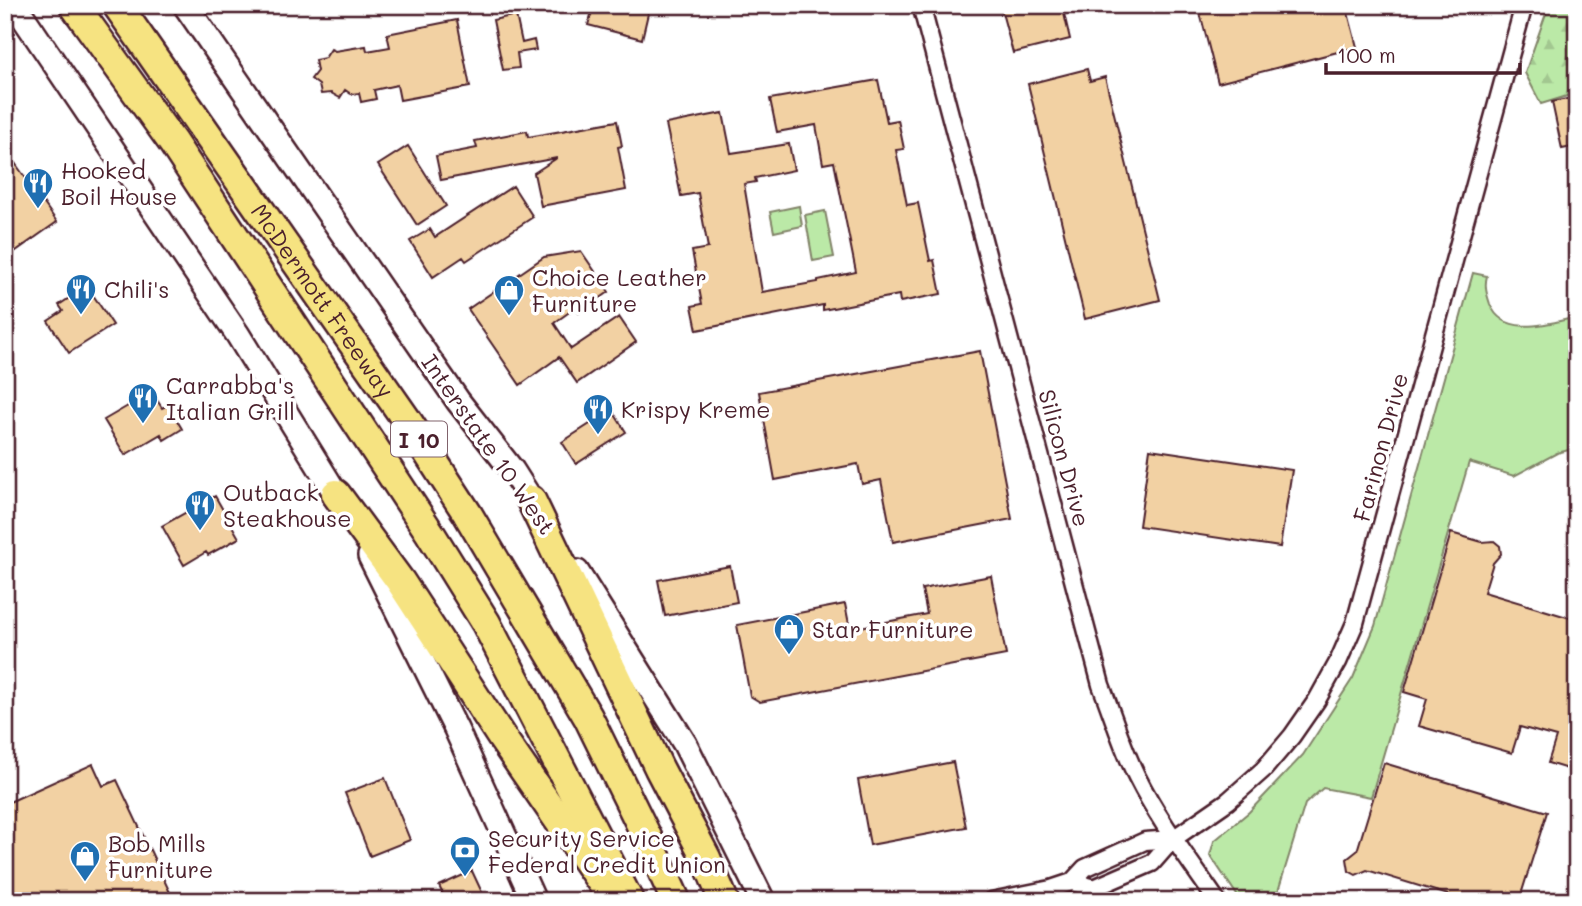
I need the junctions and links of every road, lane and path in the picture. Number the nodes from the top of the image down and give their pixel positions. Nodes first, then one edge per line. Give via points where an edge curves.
1 (15, 5) edge
2 (74, 5) edge
3 (117, 5) edge
4 (186, 5) edge
5 (921, 5) edge
6 (1524, 5) edge
7 (336, 494) junction
8 (531, 500) junction
9 (1173, 839) junction
10 (1072, 883) junction
11 (534, 901) edge
12 (614, 901) edge
13 (629, 901) edge
14 (676, 901) edge
15 (724, 901) edge
16 (763, 901) edge
17 (990, 901) edge
18 (1217, 901) edge

1 - 7 main road via 239,335
2 - 13 highway, McDermott Freeway / I 10 via 180,154 486,623
3 - 14 highway, McDermott Freeway / I 10 via 467,513 588,717
4 - 8 main road, Interstate 10 West via 457,401
5 - 9 street, Silicon Drive via 1101,685 1136,775
6 - 9 street, Farinon Drive via 1351,633 1317,701 1284,746 1228,801
7 - 11 main road via 390,593
7 - 12 highway via 400,581
8 - 15 highway
8 - 16 main road, Interstate 10 West via 685,744
9 - 10 street, Farinon Drive via 1145,841 1085,868
9 - 10 street, Farinon Drive via 1152,863 1125,877 1094,888
9 - 18 street, Silicon Drive
10 - 17 street, Farinon Drive

